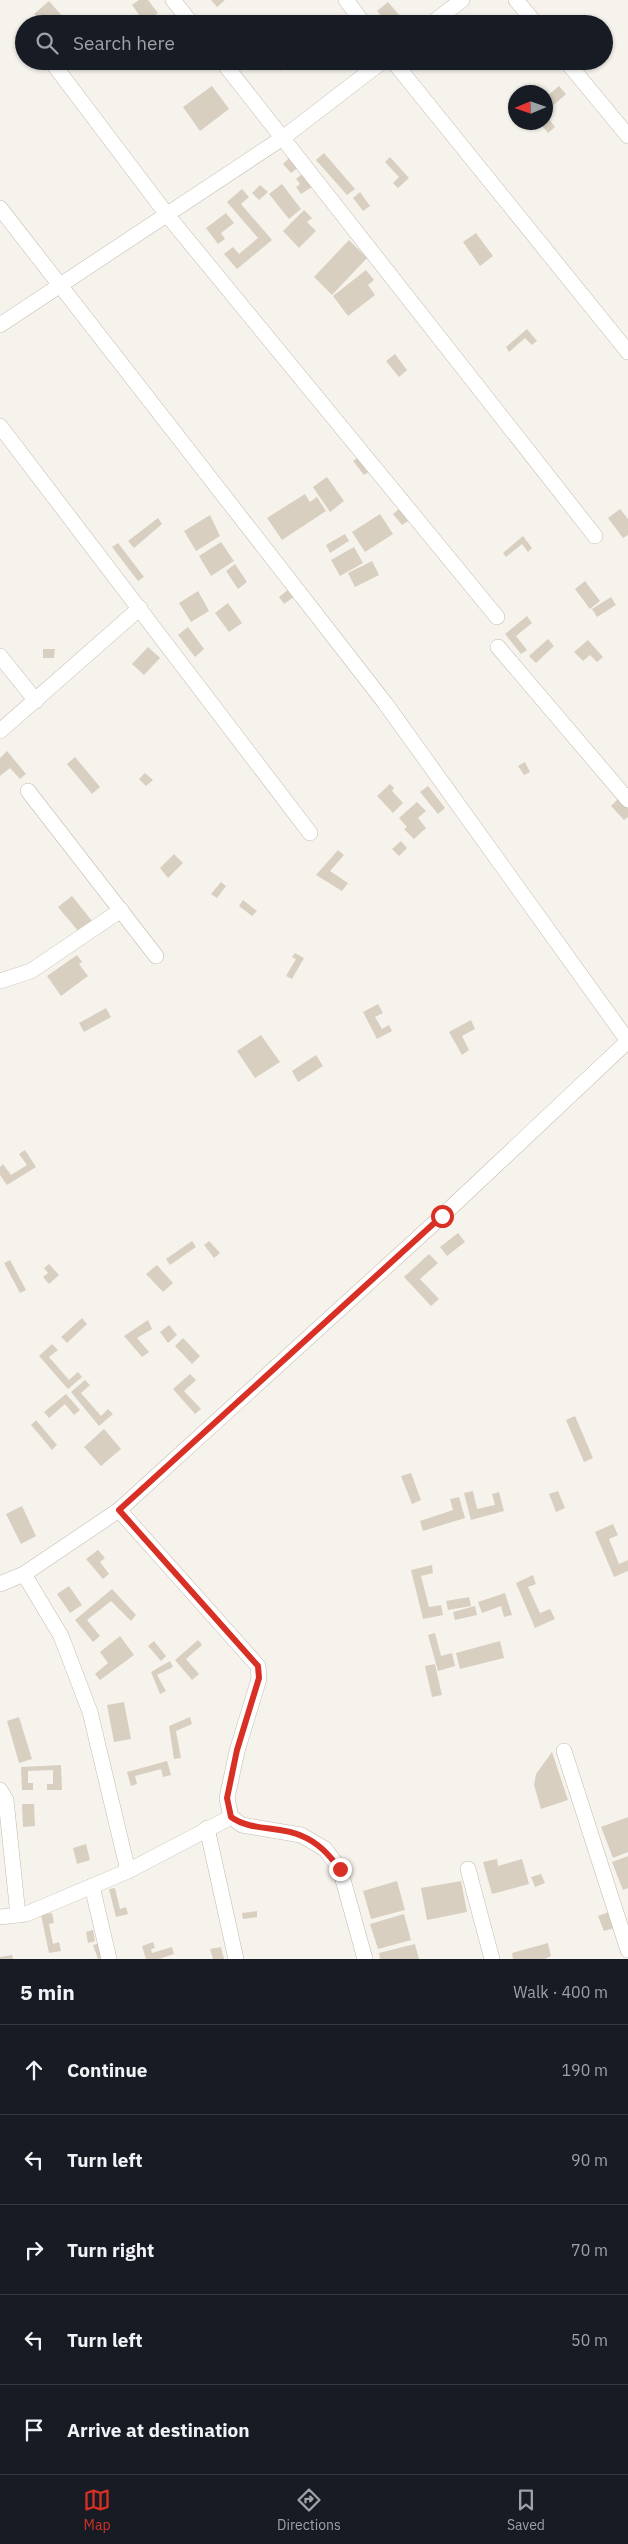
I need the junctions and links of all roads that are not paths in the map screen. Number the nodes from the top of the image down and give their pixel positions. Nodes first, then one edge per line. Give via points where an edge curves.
1 (173, 0) edge
2 (346, 0) edge
3 (462, 0) edge
4 (516, 0) edge
5 (185, 15) edge
6 (357, 15) edge
7 (443, 15) edge
8 (528, 15) edge
9 (58, 70) edge
10 (229, 70) edge
11 (371, 70) edge
12 (400, 70) edge
13 (573, 70) edge
14 (628, 136) edge
15 (284, 137) junction
16 (0, 208) edge
17 (168, 216) junction
18 (62, 286) junction
19 (0, 325) edge
20 (628, 352) edge
21 (0, 426) edge
22 (595, 536) dead end
23 (140, 608) junction
24 (497, 617) dead end
25 (498, 647) dead end
26 (0, 656) edge
27 (36, 701) junction
28 (0, 731) edge
29 (28, 791) dead end
30 (628, 800) edge
31 (310, 833) dead end
32 (120, 910) junction
33 (156, 956) dead end
34 (0, 981) edge
35 (628, 1041) edge
36 (119, 1510) junction
37 (24, 1574) junction
38 (0, 1584) edge
39 (564, 1751) dead end
40 (0, 1790) edge
41 (231, 1817) junction
42 (207, 1828) junction
43 (468, 1870) dead end
44 (128, 1871) junction
45 (92, 1886) junction
46 (18, 1914) junction
47 (0, 1916) edge
48 (628, 1950) edge
49 (109, 1959) edge
50 (236, 1959) edge
51 (365, 1959) edge
52 (492, 1959) edge

1 - 5 street
2 - 6 street
3 - 7 street
4 - 8 street
9 - 17 street
10 - 15 street
11 - 15 street
12 - 20 street
13 - 14 street
15 - 17 street
15 - 22 street
16 - 18 street
17 - 18 street
17 - 24 street
18 - 19 street
18 - 35 street via 385,703
21 - 23 street
23 - 27 street
23 - 31 street
25 - 30 street
26 - 27 street
27 - 28 street
29 - 32 street
32 - 33 street
32 - 34 street via 31,971
35 - 36 street via 442,1216
36 - 37 street
36 - 41 street via 258,1666 259,1678 237,1750 227,1798
37 - 38 street
37 - 44 street via 61,1636 90,1712
39 - 48 street
40 - 46 street via 6,1800
41 - 42 street
41 - 51 street via 242,1825 301,1835 325,1849 340,1869
42 - 44 street
42 - 50 street
43 - 52 street
44 - 45 street
45 - 46 street via 26,1914
45 - 49 street
46 - 47 street

